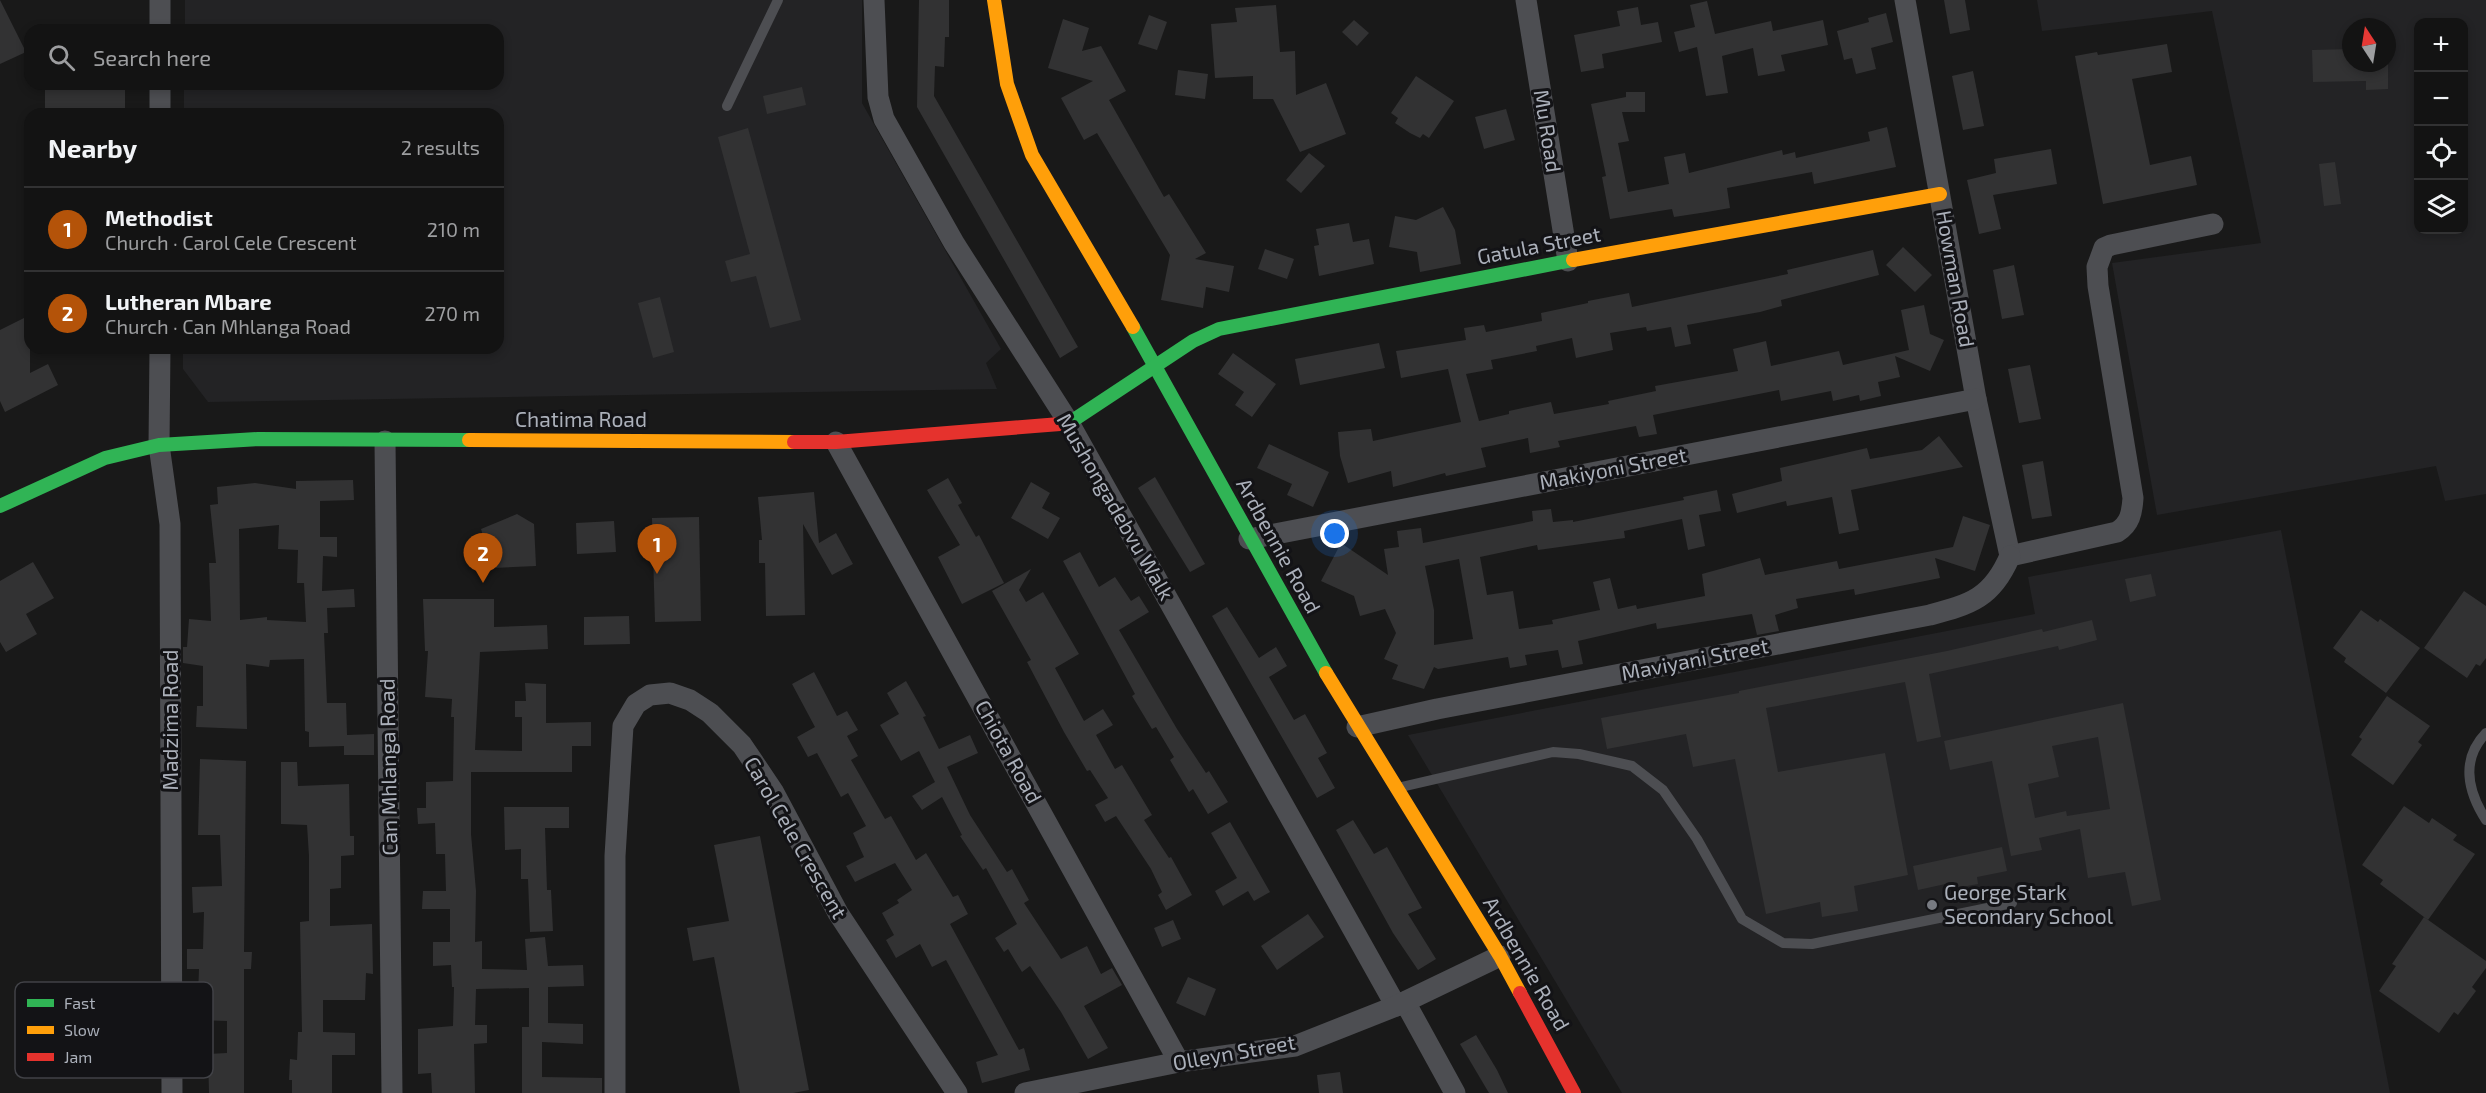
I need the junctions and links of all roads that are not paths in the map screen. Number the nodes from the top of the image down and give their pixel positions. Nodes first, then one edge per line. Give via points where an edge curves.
1 (160, 0) edge
2 (778, 0) edge
3 (874, 0) edge
4 (994, 0) edge
5 (1526, 0) edge
6 (1905, 0) edge
7 (160, 24) edge
8 (160, 90) edge
9 (727, 106) dead end
10 (160, 108) edge
11 (1940, 194) junction
12 (2213, 224) dead end
13 (1568, 261) junction
14 (160, 354) edge
15 (1156, 366) junction
16 (1976, 399) junction
17 (1069, 423) junction
18 (385, 441) junction
19 (836, 442) junction
20 (159, 445) junction
21 (0, 506) edge
22 (1249, 539) junction
23 (2010, 556) junction
24 (1357, 727) junction
25 (2486, 733) edge
26 (1394, 789) junction
27 (2486, 820) edge
28 (2012, 903) dead end
29 (1500, 956) junction
30 (172, 982) edge
31 (1400, 1004) junction
32 (1179, 1062) junction
33 (172, 1078) edge
34 (172, 1093) edge
35 (392, 1093) edge
36 (615, 1093) edge
37 (957, 1093) edge
38 (1025, 1093) edge
39 (1455, 1093) edge
40 (1574, 1093) edge

1 - 7 street
2 - 9 lane
3 - 17 street, Mushongadebvu Walk via 879,110 954,243
4 - 15 street, Ardbennie Road via 1007,84 1032,155
5 - 13 street, Mu Road
6 - 11 street, Howman Road
8 - 10 street
11 - 13 street, Gatula Street
11 - 16 street, Howman Road
12 - 23 street via 2111,245 2100,255 2098,286 2133,498 2130,518 2117,532
13 - 15 street, Gatula Street via 1219,329
14 - 20 street, Madzima Road
15 - 17 street, Chatima Road
15 - 22 street, Ardbennie Road
16 - 22 street, Makiyoni Street
16 - 23 street, Howman Road
17 - 19 street, Chatima Road
17 - 31 street, Mushongadebvu Walk
18 - 19 street, Chatima Road
18 - 20 street, Chatima Road via 258,439
18 - 35 street, Can Mhlanga Road
19 - 32 street, Chiota Road
20 - 21 street, Chatima Road via 105,458
20 - 30 street, Madzima Road via 170,524
22 - 24 street, Ardbennie Road
23 - 24 street, Maviyani Street via 2002,576 1990,590 1969,604 1930,615
24 - 26 street, Ardbennie Road
25 - 27 lane via 2469,765 2473,799
26 - 28 lane via 1553,752 1632,766 1663,790 1697,839 1742,919 1783,943 1812,944
26 - 29 street, Ardbennie Road
29 - 31 street, Olleyn Street
29 - 40 street, Ardbennie Road
31 - 32 street, Olleyn Street via 1295,1046
31 - 39 street, Mushongadebvu Walk
32 - 38 street, Olleyn Street
33 - 34 street, Madzima Road
36 - 37 street, Carol Cele Crescent via 615,856 623,726 636,704 650,695 670,693 710,713 742,745 773,791 838,914

